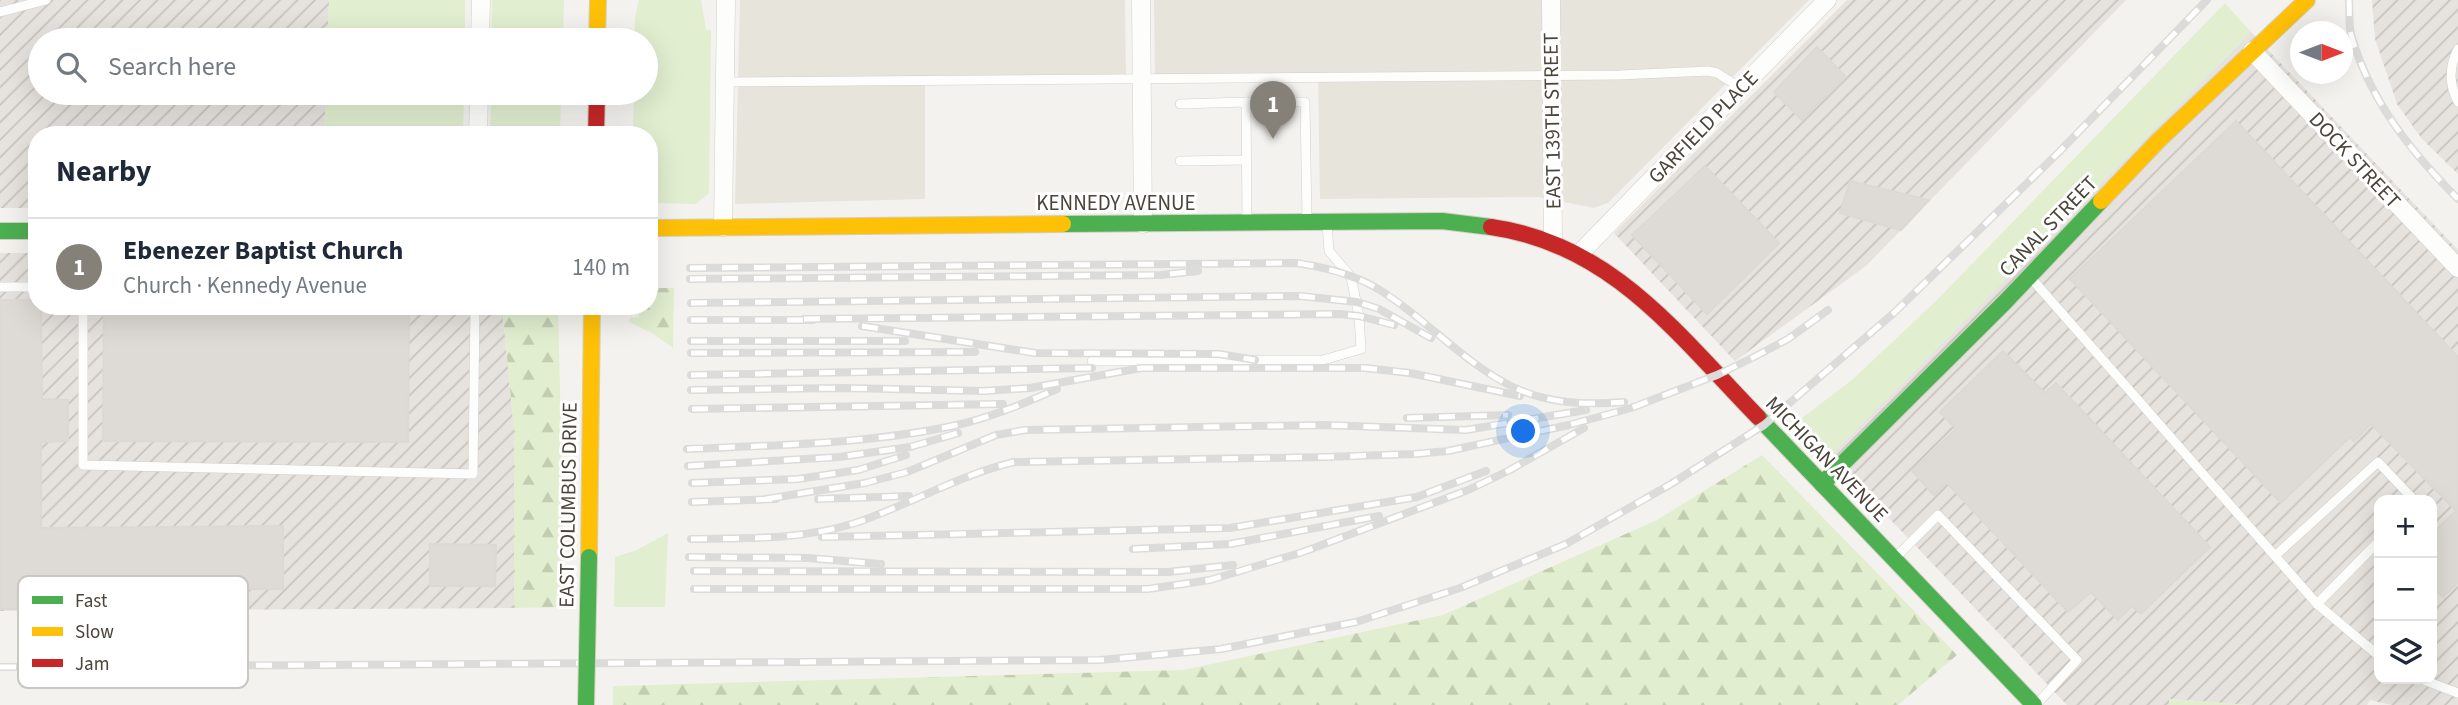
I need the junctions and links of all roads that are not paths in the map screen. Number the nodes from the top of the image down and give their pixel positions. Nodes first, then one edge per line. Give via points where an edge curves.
1 (46, 0) edge
2 (481, 0) edge
3 (598, 0) edge
4 (726, 0) edge
5 (1142, 0) edge
6 (1551, 0) edge
7 (1827, 0) edge
8 (2307, 0) edge
9 (0, 12) edge
10 (480, 28) edge
11 (597, 28) edge
12 (2458, 49) edge
13 (2252, 51) junction
14 (1552, 75) junction
15 (1142, 79) junction
16 (725, 82) junction
17 (1741, 88) junction
18 (1246, 102) junction
19 (2458, 102) edge
20 (1180, 104) dead end
21 (479, 105) edge
22 (597, 105) edge
23 (478, 126) edge
24 (596, 126) edge
25 (1246, 160) junction
26 (1180, 161) dead end
27 (1327, 222) junction
28 (1247, 223) junction
29 (1307, 223) junction
30 (1143, 224) junction
31 (723, 227) junction
32 (658, 228) edge
33 (0, 231) edge
34 (28, 231) edge
35 (1553, 242) junction
36 (1579, 254) junction
37 (2458, 268) edge
38 (2029, 276) junction
39 (0, 287) edge
40 (28, 287) edge
41 (83, 315) edge
42 (475, 315) edge
43 (592, 315) edge
44 (1092, 361) dead end
45 (1822, 484) junction
46 (2409, 495) edge
47 (2374, 546) edge
48 (2275, 555) junction
49 (1894, 559) junction
50 (2317, 604) junction
51 (2374, 652) edge
52 (2434, 684) edge
53 (2458, 693) edge
54 (586, 705) edge
55 (2035, 705) edge

1 - 9 lane
2 - 10 street
3 - 11 main road
4 - 16 street
5 - 15 street
6 - 14 street, EAST 139TH STREET
7 - 17 street, GARFIELD PLACE
8 - 13 main road, CANAL STREET
12 - 19 lane via 2451,69
13 - 37 street, DOCK STREET
13 - 38 main road, CANAL STREET
14 - 15 lane
14 - 17 lane via 1708,71
14 - 35 street, EAST 139TH STREET
15 - 16 lane
15 - 30 street
16 - 31 street
17 - 36 street, GARFIELD PLACE
18 - 20 lane
18 - 25 lane
18 - 29 lane via 1305,102
21 - 23 street
22 - 24 main road
25 - 26 lane
25 - 28 lane
27 - 29 main road, KENNEDY AVENUE
27 - 35 main road, KENNEDY AVENUE via 1442,221
27 - 44 lane via 1329,251 1351,277 1362,349 1323,360
28 - 29 main road, KENNEDY AVENUE
28 - 30 main road, KENNEDY AVENUE
30 - 31 main road, KENNEDY AVENUE
31 - 32 main road, KENNEDY AVENUE
33 - 34 main road
35 - 36 main road, KENNEDY AVENUE
36 - 45 main road, MICHIGAN AVENUE via 1648,304
38 - 45 main road, CANAL STREET
38 - 48 lane
39 - 40 lane
41 - 42 lane via 83,465 473,474
43 - 54 main road, EAST COLUMBUS DRIVE, bridge
45 - 49 main road, MICHIGAN AVENUE
46 - 48 lane via 2378,462
47 - 50 lane
48 - 50 lane
49 - 55 main road, MICHIGAN AVENUE
49 - 55 lane via 1938,514 2077,660
50 - 51 lane
52 - 53 lane

